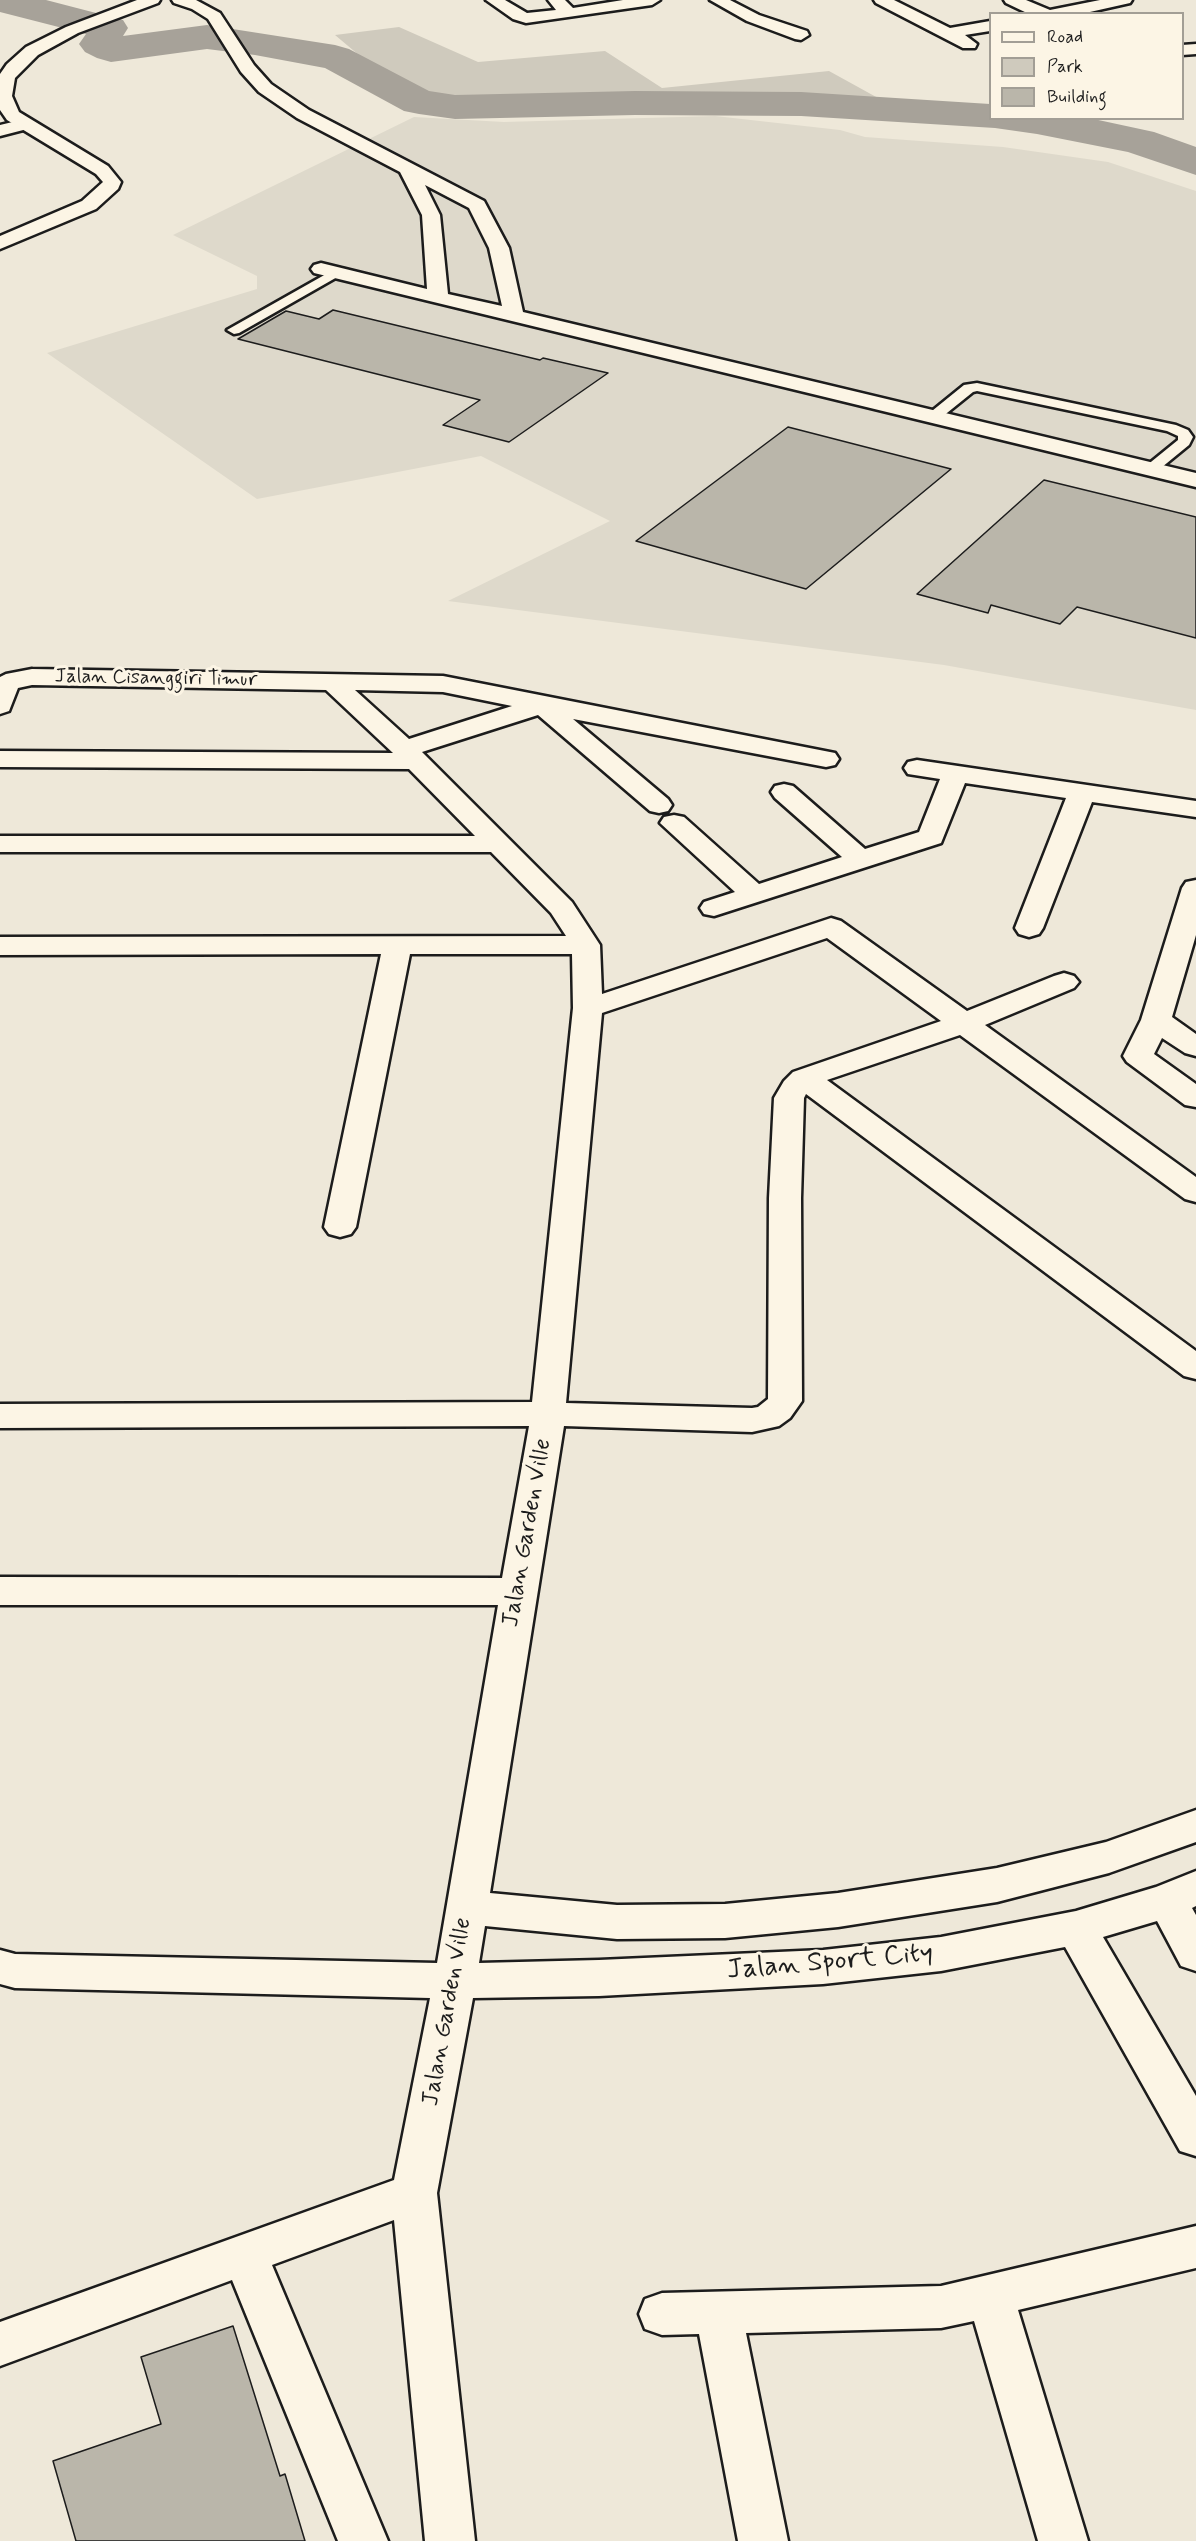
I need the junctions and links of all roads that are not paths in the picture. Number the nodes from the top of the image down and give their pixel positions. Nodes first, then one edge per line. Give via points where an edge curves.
1 (152, 0) edge
2 (180, 0) edge
3 (494, 0) edge
4 (556, 0) edge
5 (652, 0) edge
6 (718, 0) edge
7 (882, 0) edge
8 (1012, 0) edge
9 (1124, 0) edge
10 (1039, 12) edge
11 (1065, 12) edge
12 (569, 13) junction
13 (989, 26) edge
14 (949, 33) junction
15 (801, 35) dead end
16 (969, 44) dead end
17 (25, 124) junction
18 (0, 131) edge
19 (408, 170) junction
20 (0, 243) edge
21 (328, 271) joint
22 (438, 298) junction
23 (514, 317) junction
24 (234, 330) dead end
25 (932, 418) junction
26 (1151, 469) junction
27 (1196, 480) edge
28 (331, 681) junction
29 (542, 705) junction
30 (0, 706) edge
31 (410, 755) junction
32 (0, 759) edge
33 (826, 759) dead end
34 (917, 768) dead end
35 (956, 773) junction
36 (784, 792) dead end
37 (1082, 792) junction
38 (1196, 809) edge
39 (0, 844) edge
40 (498, 844) junction
41 (861, 860) junction
42 (1196, 888) edge
43 (755, 895) junction
44 (714, 908) dead end
45 (1029, 928) dead end
46 (586, 945) junction
47 (0, 946) edge
48 (397, 946) junction
49 (1064, 981) dead end
50 (588, 1008) junction
51 (1156, 1020) junction
52 (962, 1024) junction
53 (1196, 1047) edge
54 (804, 1078) junction
55 (1196, 1098) edge
56 (1196, 1192) edge
57 (340, 1227) dead end
58 (1196, 1368) edge
59 (548, 1414) junction
60 (0, 1416) edge
61 (0, 1591) edge
62 (518, 1592) junction
63 (1196, 1826) edge
64 (1182, 1894) edge
65 (467, 1907) junction
66 (1076, 1928) junction
67 (1196, 1954) edge
68 (0, 1967) edge
69 (455, 1981) junction
70 (1196, 2137) edge
71 (414, 2193) junction
72 (1196, 2247) edge
73 (245, 2255) junction
74 (990, 2296) junction
75 (662, 2313) dead end
76 (718, 2313) junction
77 (0, 2344) edge
78 (363, 2541) edge
79 (450, 2541) edge
80 (764, 2541) edge
81 (1063, 2541) edge

1 - 17 street via 72,30 32,51 13,68 2,92 13,116
2 - 19 street via 214,16 247,68 265,88 303,114
3 - 12 street via 526,18
4 - 12 street
5 - 12 street
6 - 15 street
7 - 14 street
8 - 10 street
9 - 11 street
13 - 14 street
14 - 16 street
17 - 18 street
17 - 20 street via 102,170 112,184 89,205
19 - 22 street via 431,215
19 - 23 street via 477,206 499,248
21 - 22 street
21 - 24 lane
22 - 23 street
23 - 25 street
25 - 26 street
25 - 26 lane via 969,388 977,387 1183,433 1184,442
26 - 27 street
28 - 29 street via 443,684
28 - 30 street, Jalan Cisanggiri Timur via 24,678 7,684
28 - 31 street
29 - 31 street
29 - 33 street
29 - 43 street
31 - 32 street
31 - 40 street
34 - 35 street
35 - 37 street
35 - 41 street via 931,837
36 - 41 street
37 - 38 street
37 - 45 street
39 - 40 street
40 - 46 street via 562,908
41 - 43 street
42 - 51 street
43 - 44 street
46 - 48 street
46 - 50 street
47 - 48 street
48 - 57 street
49 - 52 street
50 - 52 street via 831,927
50 - 59 street
51 - 53 street
51 - 55 street via 1138,1056
52 - 54 street
52 - 56 street
54 - 58 street
54 - 59 street via 789,1098 785,1401 767,1418 752,1420
59 - 60 street, Jalan Garden Ville
59 - 62 street, Jalan Garden Ville
61 - 62 street
62 - 65 street, Jalan Garden Ville
63 - 65 street, Jalan Sport City via 1109,1857 997,1885 838,1910 725,1921 617,1922
64 - 66 street, Jalan Sport City
64 - 67 street
65 - 69 street, Jalan Garden Ville
66 - 69 street, Jalan Sport City via 941,1954 823,1967
66 - 70 street
68 - 69 street, Jalan Sport City via 15,1971
69 - 71 street, Jalan Garden Ville
71 - 73 street
71 - 79 street, Jalan Garden Ville
72 - 74 street
73 - 77 street
73 - 78 street
74 - 76 street via 942,2307
74 - 81 street
75 - 76 street
76 - 80 street

